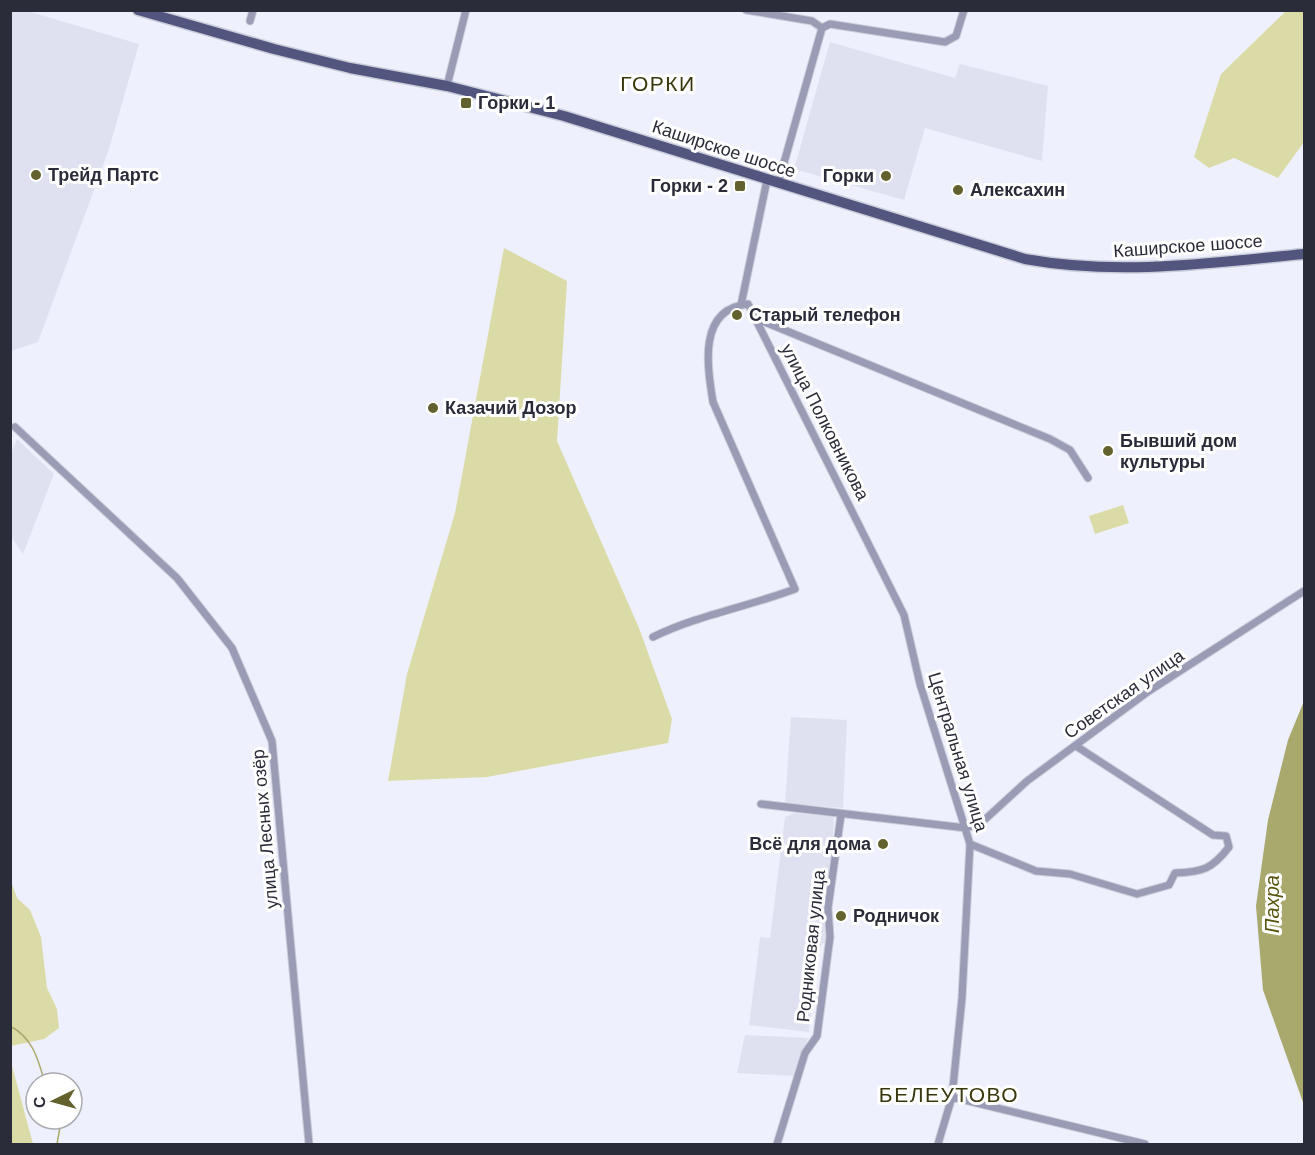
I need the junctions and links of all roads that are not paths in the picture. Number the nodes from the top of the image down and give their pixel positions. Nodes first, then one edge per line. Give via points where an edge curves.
1 (138, 10) edge
2 (254, 10) edge
3 (466, 10) edge
4 (746, 10) edge
5 (964, 10) edge
6 (250, 21) dead end
7 (822, 28) junction
8 (447, 86) junction
9 (773, 182) junction
10 (1305, 254) edge
11 (741, 305) junction
12 (755, 318) junction
13 (15, 427) dead end
14 (1088, 478) dead end
15 (891, 586) joint
16 (1305, 591) edge
17 (653, 637) dead end
18 (1076, 746) junction
19 (761, 804) dead end
20 (841, 815) junction
21 (966, 828) junction
22 (970, 844) junction
23 (952, 1097) junction
24 (309, 1144) edge
25 (777, 1144) edge
26 (938, 1144) edge
27 (1145, 1144) edge

1 - 8 main road, Каширское шоссе via 307,57
2 - 6 street
3 - 8 street
4 - 7 street via 812,21
5 - 7 street via 956,36 945,42 830,24
7 - 9 street
8 - 9 main road, Каширское шоссе via 647,141
9 - 10 main road, Каширское шоссе via 991,250 1058,265 1159,268
9 - 11 street
11 - 12 street, улица Полковникова via 748,304
11 - 17 street via 725,311 712,324 708,372 713,402 795,590 706,615
12 - 14 street via 1050,439 1070,450
12 - 15 street, улица Полковникова
13 - 24 street, улица Лесных озёр via 177,578 232,648 272,741
15 - 21 street, Центральная улица via 904,615 920,684
16 - 18 street, Советская улица via 1149,691
18 - 21 street, Советская улица via 1027,781 980,824
18 - 22 street via 1213,835 1226,836 1230,847 1216,864 1197,872 1175,873 1169,885 1137,894 1070,874 1036,871
19 - 20 street
20 - 21 street
20 - 25 street, Родниковая улица via 828,908 831,937 817,1036 805,1053
21 - 22 street, Центральная улица
22 - 23 street, Центральная улица via 964,981
23 - 26 street, Центральная улица
23 - 27 street

